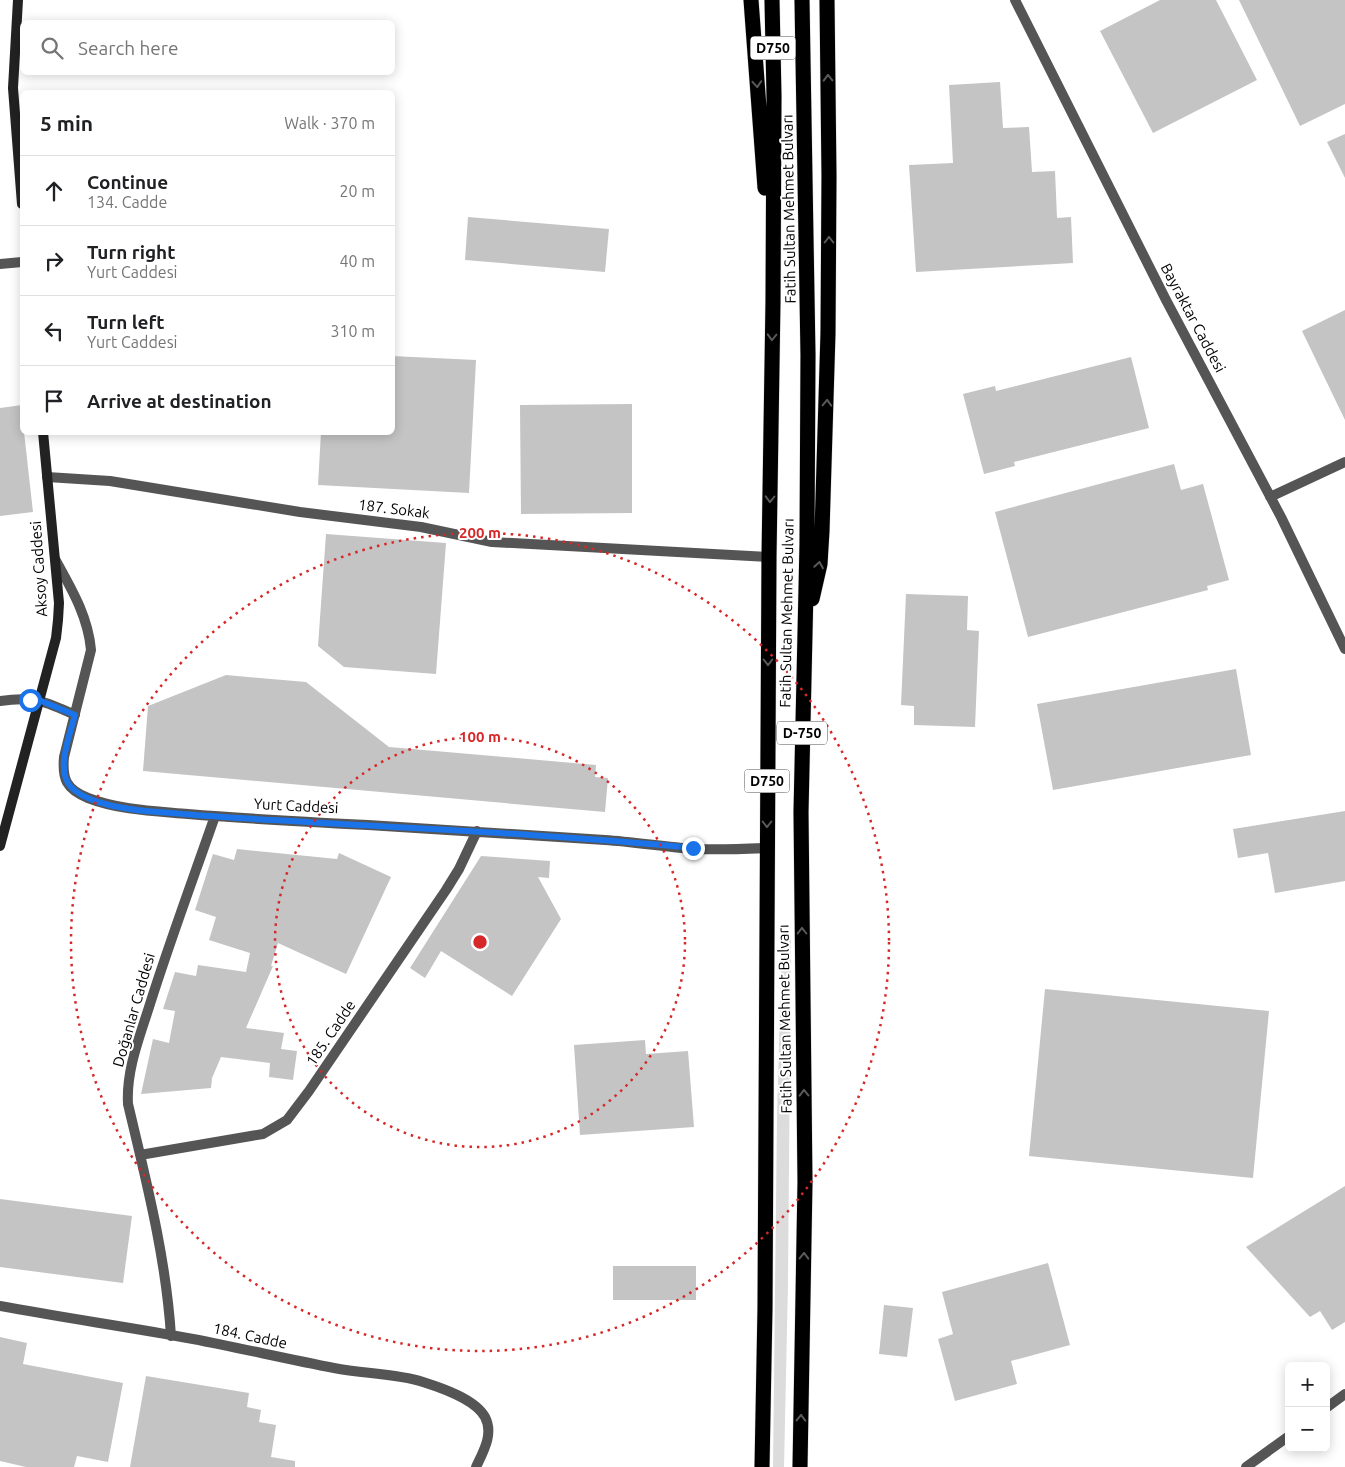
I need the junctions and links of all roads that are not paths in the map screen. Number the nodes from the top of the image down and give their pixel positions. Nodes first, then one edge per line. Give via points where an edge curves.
1 (18, 0) edge
2 (751, 0) edge
3 (772, 0) edge
4 (802, 0) edge
5 (827, 0) edge
6 (1015, 0) edge
7 (20, 182) edge
8 (20, 262) edge
9 (0, 264) edge
10 (773, 302) junction
11 (43, 435) edge
12 (1345, 462) edge
13 (47, 476) junction
14 (1270, 497) junction
15 (769, 557) junction
16 (54, 558) junction
17 (805, 629) junction
18 (1345, 649) edge
19 (39, 700) junction
20 (0, 701) edge
21 (75, 715) junction
22 (215, 816) junction
23 (477, 831) junction
24 (0, 846) edge
25 (767, 848) junction
26 (140, 1155) junction
27 (0, 1306) edge
28 (171, 1336) junction
29 (1344, 1397) edge
30 (1328, 1407) edge
31 (1285, 1439) edge
32 (476, 1467) edge
33 (762, 1467) edge
34 (800, 1467) edge
35 (1246, 1467) edge

1 - 7 street via 13,88
2 -> 10 highway
3 - 10 highway, Fatih Sultan Mehmet Bulvarı / D750
4 - 17 highway, Fatih Sultan Mehmet Bulvarı / D-750 via 808,346
17 -> 5 highway via 820,564 824,483 829,186
6 - 14 street, Bayraktar Caddesi via 1166,300
8 - 9 street
10 -> 15 highway, Fatih Sultan Mehmet Bulvarı / D750
11 - 13 street, Aksoy Caddesi
12 - 14 street
13 - 15 street, 187. Sokak via 110,481 300,512 421,527 492,542
13 - 16 street, Aksoy Caddesi
14 - 18 street, Bayraktar Caddesi
15 -> 25 highway, Fatih Sultan Mehmet Bulvarı / D750
16 - 19 street, Aksoy Caddesi via 58,620
16 - 21 street, Yurt Caddesi via 86,621 90,636 91,650
34 -> 17 highway, Fatih Sultan Mehmet Bulvarı / D-750 via 805,1182 801,812
19 - 20 street
19 - 21 street
19 - 24 street, Aksoy Caddesi
21 - 22 street, Yurt Caddesi via 63,771 65,780 76,792 129,809
22 - 23 street, Yurt Caddesi
22 - 26 street, Doğanlar Caddesi via 169,943 129,1078 128,1104
23 - 25 street, Yurt Caddesi via 693,848
23 - 26 street, 185. Cadde via 446,890 287,1120 263,1134
25 - 33 highway, Fatih Sultan Mehmet Bulvarı / D750
26 - 28 street, Doğanlar Caddesi via 165,1280
27 - 28 street, 184. Cadde
28 - 32 street, 184. Cadde via 351,1372 422,1381 453,1393 471,1403 484,1417 487,1442
29 - 30 street
31 - 35 street

